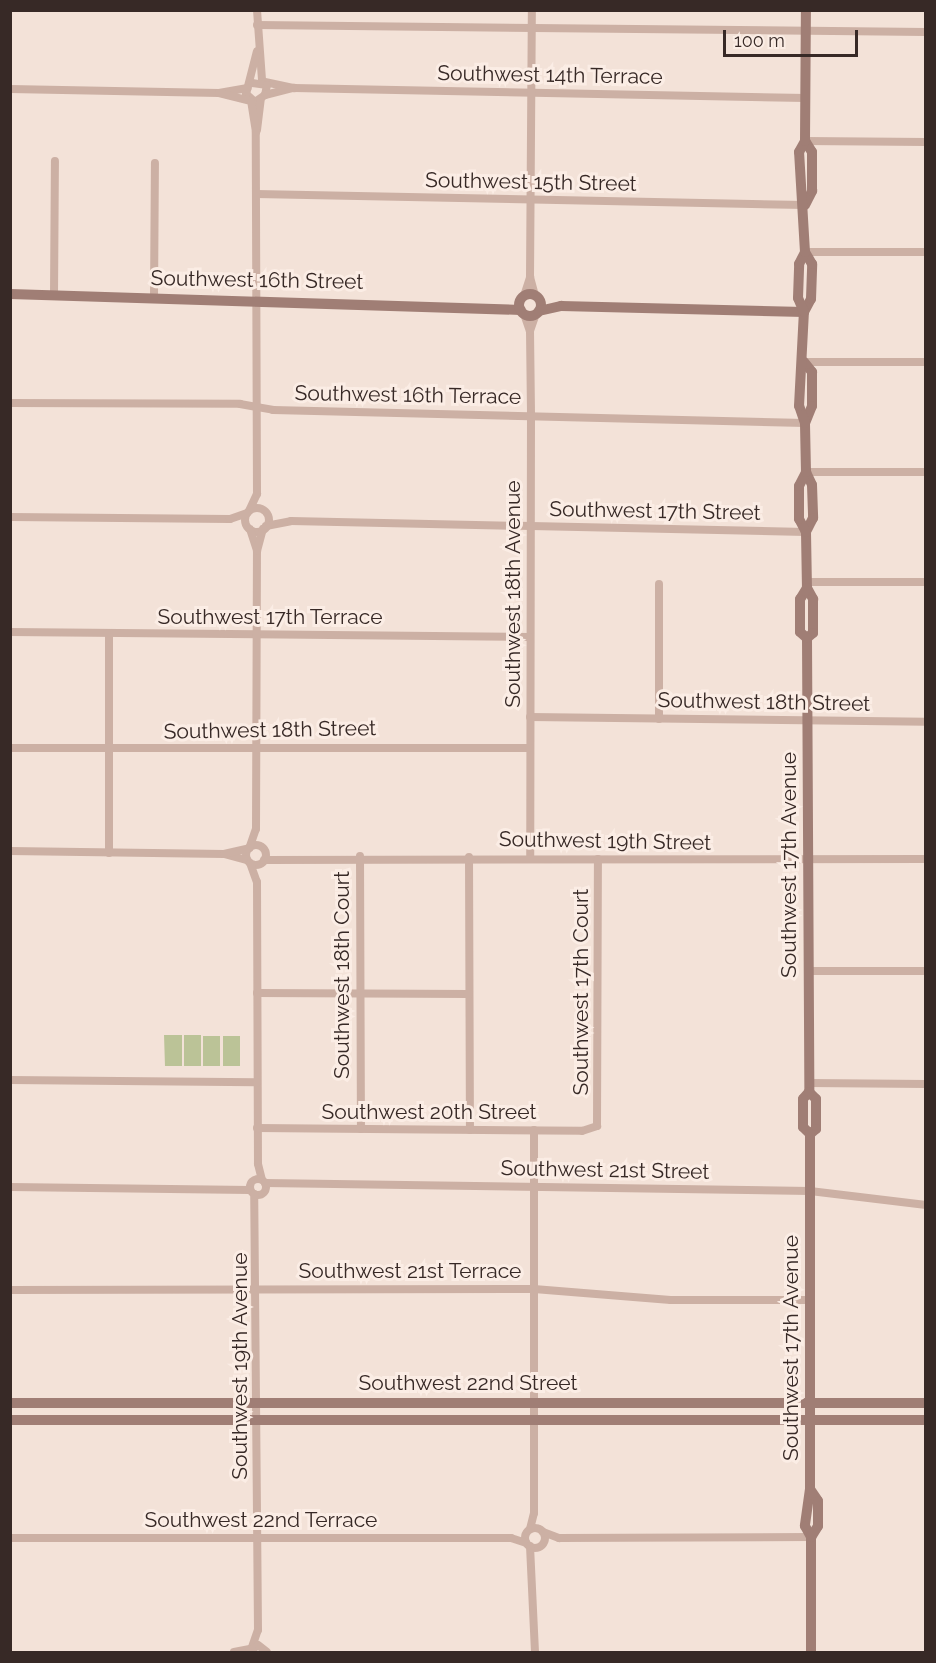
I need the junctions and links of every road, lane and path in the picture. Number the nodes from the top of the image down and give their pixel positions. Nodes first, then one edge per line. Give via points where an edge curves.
1 (257, 10) edge
2 (532, 10) edge
3 (806, 10) edge
4 (257, 25) junction
5 (532, 30) junction
6 (806, 32) junction
7 (926, 32) edge
8 (257, 51) junction
9 (264, 81) junction
10 (250, 86) junction
11 (294, 88) junction
12 (10, 89) edge
13 (531, 92) junction
14 (219, 93) junction
15 (263, 97) junction
16 (806, 98) junction
17 (250, 101) junction
18 (256, 132) junction
19 (806, 141) junction
20 (926, 142) edge
21 (55, 161) dead end
22 (155, 163) dead end
23 (256, 194) junction
24 (530, 200) junction
25 (806, 205) junction
26 (805, 252) junction
27 (926, 252) edge
28 (10, 294) edge
29 (54, 295) junction
30 (154, 297) junction
31 (256, 300) junction
32 (530, 305) junction
33 (804, 312) junction
34 (804, 362) junction
35 (926, 362) edge
36 (10, 403) edge
37 (256, 407) junction
38 (531, 416) junction
39 (805, 423) junction
40 (806, 472) junction
41 (926, 472) edge
42 (257, 494) junction
43 (248, 512) junction
44 (266, 512) junction
45 (10, 517) edge
46 (230, 519) junction
47 (286, 521) junction
48 (530, 526) junction
49 (248, 527) junction
50 (265, 528) junction
51 (806, 532) junction
52 (257, 551) junction
53 (926, 582) edge
54 (659, 584) dead end
55 (807, 585) junction
56 (10, 632) edge
57 (109, 633) junction
58 (255, 635) junction
59 (530, 638) junction
60 (530, 717) junction
61 (659, 719) junction
62 (807, 721) junction
63 (926, 722) edge
64 (10, 748) edge
65 (256, 748) junction
66 (530, 748) junction
67 (109, 749) junction
68 (256, 829) junction
69 (250, 847) junction
70 (263, 848) junction
71 (10, 851) edge
72 (109, 853) junction
73 (224, 854) junction
74 (283, 856) junction
75 (360, 856) junction
76 (469, 857) junction
77 (530, 858) junction
78 (598, 859) junction
79 (808, 859) junction
80 (926, 859) edge
81 (249, 861) junction
82 (263, 861) junction
83 (256, 882) junction
84 (809, 971) junction
85 (926, 971) edge
86 (257, 993) junction
87 (360, 994) junction
88 (469, 994) junction
89 (10, 1080) edge
90 (257, 1082) junction
91 (926, 1083) edge
92 (809, 1087) junction
93 (598, 1124) joint
94 (257, 1128) junction
95 (361, 1130) junction
96 (470, 1130) junction
97 (534, 1130) junction
98 (10, 1187) edge
99 (258, 1187) junction
100 (534, 1187) junction
101 (810, 1191) junction
102 (926, 1205) edge
103 (534, 1289) junction
104 (10, 1290) edge
105 (258, 1290) junction
106 (810, 1300) junction
107 (811, 1401) junction
108 (258, 1402) junction
109 (535, 1402) junction
110 (10, 1403) edge
111 (926, 1403) edge
112 (535, 1419) junction
113 (810, 1419) junction
114 (10, 1420) edge
115 (258, 1420) junction
116 (926, 1420) edge
117 (534, 1514) junction
118 (528, 1530) junction
119 (541, 1531) junction
120 (811, 1537) junction
121 (10, 1538) edge
122 (259, 1538) junction
123 (511, 1538) junction
124 (559, 1538) junction
125 (528, 1544) junction
126 (542, 1544) junction
127 (535, 1561) junction
128 (258, 1630) junction
129 (266, 1649) edge
130 (250, 1650) edge
131 (234, 1653) edge
132 (277, 1653) edge
133 (535, 1653) edge
134 (811, 1653) edge

1 - 4 street
2 - 5 street
3 - 6 main road, Southwest 17th Avenue
4 - 5 street
4 - 8 street
5 - 6 street
5 - 13 street
6 - 7 street
6 - 16 main road, Southwest 17th Avenue
8 - 9 street
8 - 10 street
9 - 10 street
9 - 11 street, Southwest 14th Terrace
9 - 15 street
10 - 14 street
10 - 17 street
11 - 13 street, Southwest 14th Terrace
11 - 15 street, Southwest 14th Terrace
12 - 14 street
13 - 16 street, Southwest 14th Terrace
13 - 24 street
14 - 17 street
15 - 17 street, Southwest 14th Terrace
15 - 18 street
16 - 19 main road, Southwest 17th Avenue
17 - 18 street
18 - 23 street
19 - 20 street
19 - 25 main road, Southwest 17th Avenue via 799,152 799,189
21 - 29 street
22 - 30 street
23 - 24 street, Southwest 15th Street
23 - 31 street
24 - 25 street, Southwest 15th Street
24 - 32 street
25 - 26 main road, Southwest 17th Avenue
26 - 27 street
26 - 33 main road, Southwest 17th Avenue via 798,287
28 - 29 main road, Southwest 16th Street
29 - 30 main road, Southwest 16th Street
30 - 31 main road, Southwest 16th Street
31 - 32 main road, Southwest 16th Street
31 - 37 street
32 - 33 main road, Southwest 16th Street
32 - 38 street, Southwest 18th Avenue
33 - 34 main road, Southwest 17th Avenue
34 - 35 street
34 - 39 main road, Southwest 17th Avenue via 798,372 799,406
36 - 37 street, Southwest 16th Terrace
37 - 38 street, Southwest 16th Terrace
37 - 42 street
38 - 39 street, Southwest 16th Terrace
38 - 48 street, Southwest 18th Avenue
39 - 40 main road, Southwest 17th Avenue
40 - 41 street
40 - 51 main road, Southwest 17th Avenue via 800,486 799,519
42 - 43 street
42 - 44 street
43 - 44 street
43 - 46 street
43 - 49 street
44 - 47 street, Southwest 17th Street
44 - 50 street
45 - 46 street
46 - 49 street
47 - 48 street, Southwest 17th Street
47 - 50 street, Southwest 17th Street
48 - 51 street, Southwest 17th Street
48 - 59 street, Southwest 18th Avenue
49 - 50 street, Southwest 17th Street
49 - 52 street
50 - 52 street
51 - 55 main road, Southwest 17th Avenue
52 - 58 street
53 - 55 street
54 - 61 street
55 - 62 main road, Southwest 17th Avenue via 800,610 800,632 807,638
56 - 57 street, Southwest 17th Terrace
57 - 58 street, Southwest 17th Terrace
57 - 67 street
58 - 59 street, Southwest 17th Terrace
58 - 65 street
59 - 60 street, Southwest 18th Avenue
60 - 61 street, Southwest 18th Street
60 - 66 street, Southwest 18th Avenue
61 - 62 street, Southwest 18th Street
62 - 63 street, Southwest 18th Street
62 - 79 main road, Southwest 17th Avenue
64 - 67 street, Southwest 18th Street
65 - 66 street, Southwest 18th Street
65 - 67 street, Southwest 18th Street
65 - 68 street
66 - 77 street, Southwest 18th Avenue
67 - 72 street
68 - 69 street
68 - 70 street
69 - 70 street, Southwest 19th Street
69 - 73 street
69 - 81 street
70 - 74 street, Southwest 19th Street
70 - 82 street, Southwest 19th Avenue
71 - 72 street
72 - 73 street
73 - 81 street
74 - 75 street, Southwest 19th Street
74 - 82 street, Southwest 19th Street
75 - 76 street, Southwest 19th Street
75 - 87 street, Southwest 18th Court
76 - 77 street, Southwest 19th Street
76 - 88 street
77 - 78 street, Southwest 19th Street
78 - 79 street, Southwest 19th Street
78 - 93 street, Southwest 17th Court
79 - 80 street, Southwest 19th Street
79 - 84 main road, Southwest 17th Avenue
81 - 82 street, Southwest 19th Street
81 - 83 street, Southwest 19th Avenue
82 - 83 street, Southwest 19th Avenue
83 - 86 street, Southwest 19th Avenue
84 - 85 street
84 - 92 main road, Southwest 17th Avenue
86 - 87 street
86 - 90 street, Southwest 19th Avenue
87 - 88 street
87 - 95 street, Southwest 18th Court
88 - 96 street
89 - 90 street
90 - 94 street, Southwest 19th Avenue
91 - 92 street
92 - 101 main road, Southwest 17th Avenue via 803,1099 803,1127 810,1134
93 - 97 street, Southwest 20th Street via 582,1131
94 - 95 street, Southwest 20th Street
94 - 99 street, Southwest 19th Avenue
95 - 96 street, Southwest 20th Street
96 - 97 street, Southwest 20th Street
97 - 100 street
98 - 99 street, Southwest 21st Street
99 - 100 street, Southwest 21st Street
99 - 105 street, Southwest 19th Avenue
100 - 101 street, Southwest 21st Street
100 - 103 street
101 - 102 street, Southwest 21st Street
101 - 106 main road, Southwest 17th Avenue
103 - 105 street, Southwest 21st Terrace
103 - 106 street, Southwest 21st Terrace via 682,1301
103 - 109 street
104 - 105 street, Southwest 21st Terrace
105 - 108 street, Southwest 19th Avenue
106 - 107 main road, Southwest 17th Avenue
107 - 109 main road, Southwest 22nd Street
107 - 111 main road, Southwest 22nd Street
107 - 113 main road, Southwest 17th Avenue
108 - 109 main road, Southwest 22nd Street
108 - 110 main road, Southwest 22nd Street
108 - 115 street, Southwest 19th Avenue
109 - 112 street
112 - 113 main road, Southwest 22nd Street
112 - 115 main road, Southwest 22nd Street
112 - 117 street
113 - 116 main road, Southwest 22nd Street
113 - 120 main road, Southwest 17th Avenue via 810,1489 805,1526
114 - 115 main road, Southwest 22nd Street
115 - 122 street, Southwest 19th Avenue
117 - 118 street
117 - 119 street
118 - 119 street
118 - 123 street, Southwest 22nd Terrace
118 - 125 street
119 - 124 street
119 - 126 street
120 - 124 street
120 - 134 main road, Southwest 17th Avenue
121 - 122 street, Southwest 22nd Terrace
122 - 123 street, Southwest 22nd Terrace
122 - 128 street, Southwest 19th Avenue
123 - 125 street, Southwest 22nd Terrace
124 - 126 street
125 - 126 street, Southwest 22nd Terrace
125 - 127 street
126 - 127 street
127 - 133 street
128 - 129 street, Southwest 19th Avenue
128 - 130 street, Southwest 19th Avenue
129 - 130 street
129 - 132 street
130 - 131 street

